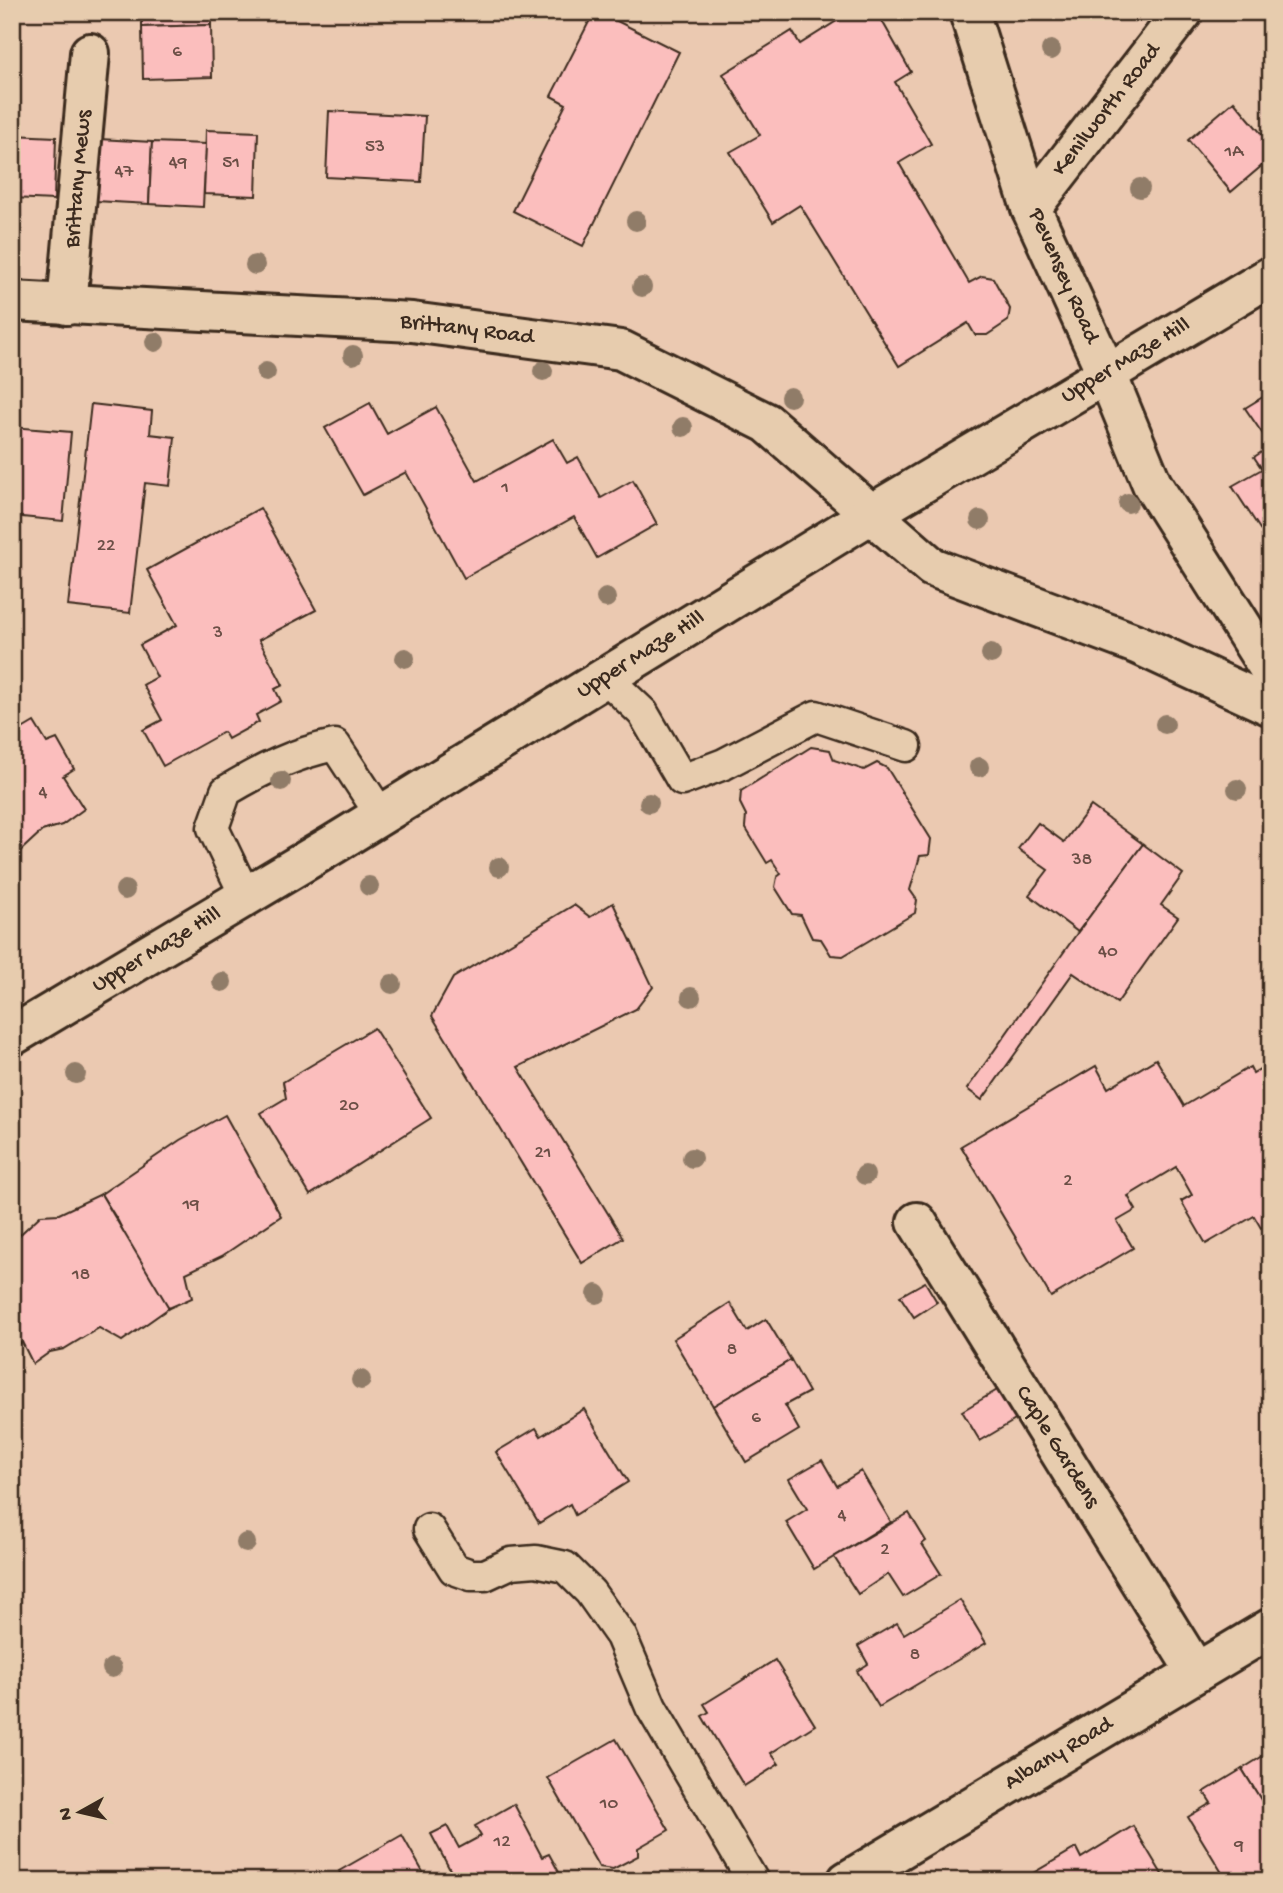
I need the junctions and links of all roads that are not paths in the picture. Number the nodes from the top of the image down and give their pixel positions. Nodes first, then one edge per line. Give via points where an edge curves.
1 (969, 12) edge
2 (1183, 12) edge
3 (90, 53) dead end
4 (1031, 208) junction
5 (1271, 276) edge
6 (12, 301) edge
7 (67, 304) junction
8 (1106, 372) junction
9 (871, 514) junction
10 (1271, 672) edge
11 (605, 677) junction
12 (1271, 706) edge
13 (906, 747) dead end
14 (381, 815) junction
15 (246, 897) junction
16 (12, 1036) edge
17 (918, 1223) dead end
18 (429, 1529) dead end
19 (1271, 1628) edge
20 (1196, 1672) junction
21 (753, 1881) edge
22 (847, 1881) edge

1 - 4 street, Pevensey Road
2 - 4 street, Kenilworth Road
3 - 7 street, Brittany Mews
4 - 8 street, Pevensey Road
5 - 8 street, Upper Maze Hill
6 - 7 street, Brittany Road
7 - 9 street, Brittany Road via 412,322 621,350 767,423
8 - 9 street, Upper Maze Hill
8 - 10 street, Pevensey Road via 1152,484
9 - 11 street, Upper Maze Hill
9 - 12 street via 932,567 1139,645
11 - 13 lane via 643,713 682,780 724,764 816,716
11 - 14 street, Upper Maze Hill
14 - 15 street, Upper Maze Hill
14 - 15 lane via 335,745 265,767 226,791 213,828
15 - 16 street, Upper Maze Hill
17 - 20 street, Caple Gardens
18 - 21 lane via 454,1569 471,1576 511,1563 537,1561 565,1567 590,1592 621,1636 651,1707
19 - 20 street, Albany Road
20 - 22 street, Albany Road

